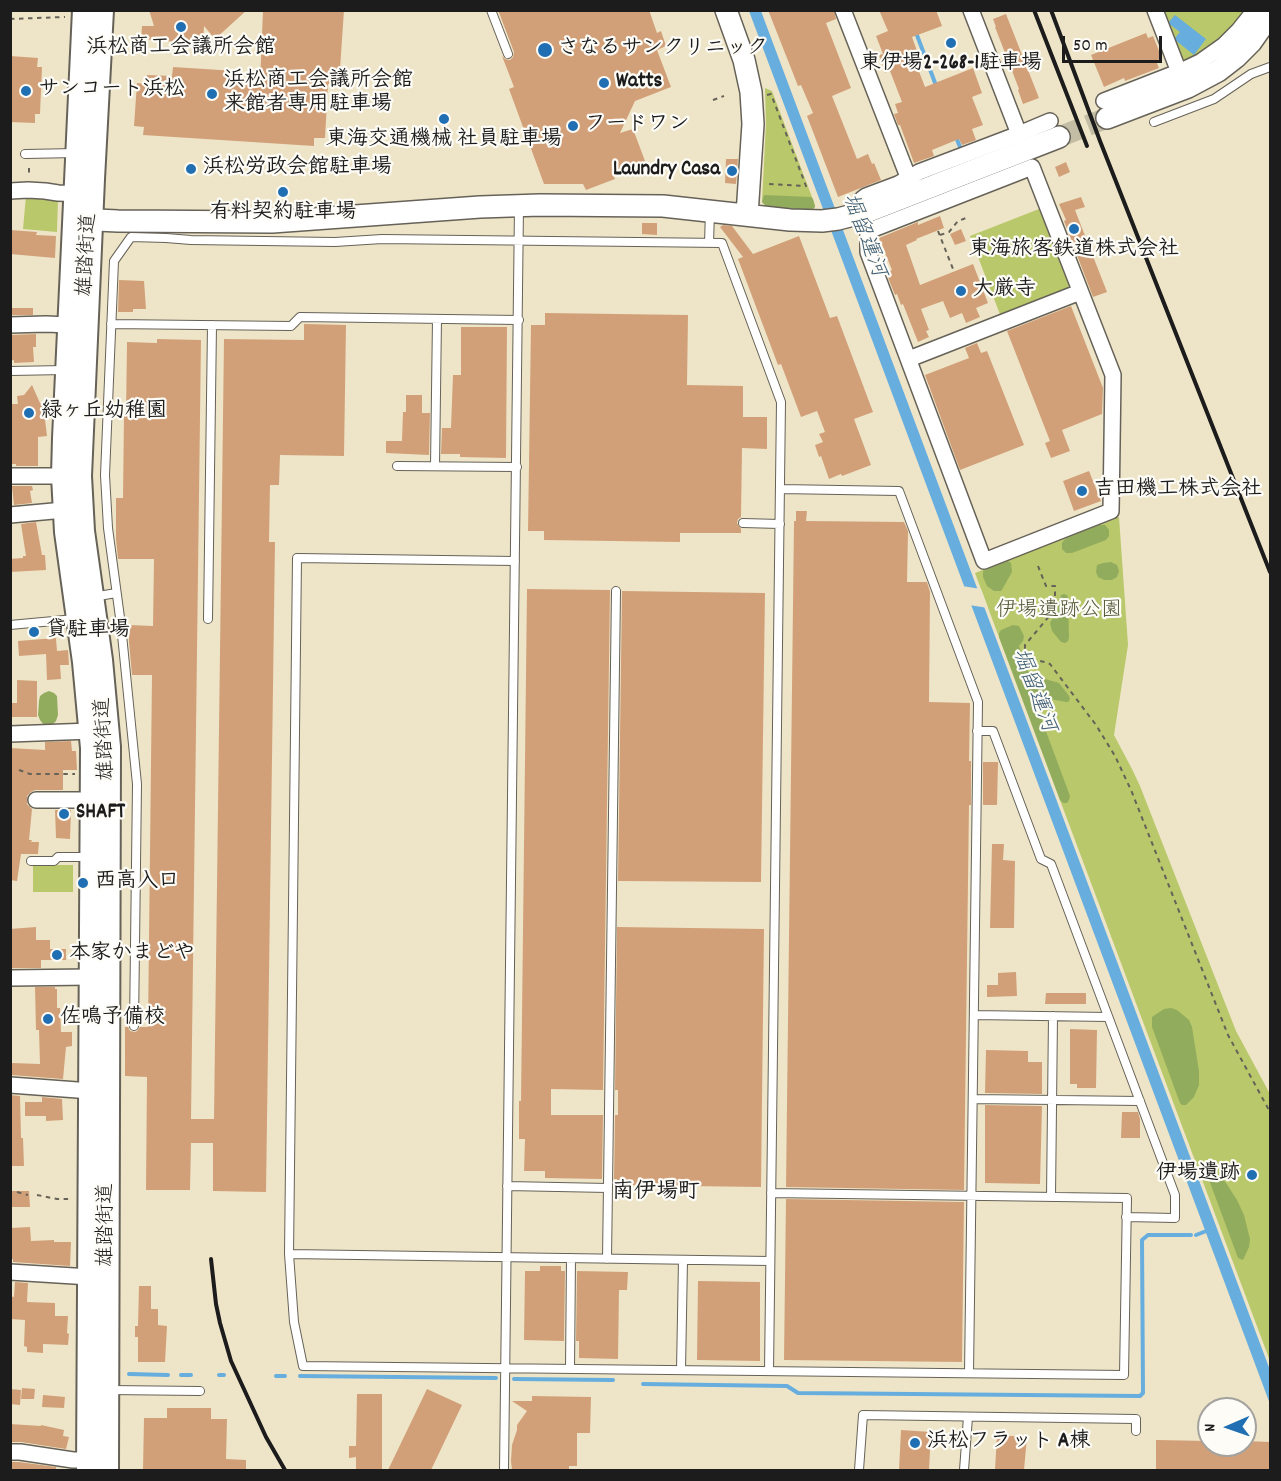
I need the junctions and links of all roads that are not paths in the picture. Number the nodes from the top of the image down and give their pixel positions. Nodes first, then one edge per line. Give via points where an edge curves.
1 (102, 10) edge
2 (726, 10) edge
3 (843, 10) edge
4 (971, 10) edge
5 (1155, 10) edge
6 (1255, 10) edge
7 (492, 13) edge
8 (75, 14) edge
9 (1270, 15) edge
10 (508, 54) dead end
11 (1270, 67) edge
12 (1179, 72) junction
13 (1106, 110) joint
14 (1154, 122) dead end
15 (1054, 129) joint
16 (1019, 134) junction
17 (25, 154) dead end
18 (77, 154) junction
19 (911, 186) junction
20 (10, 191) edge
21 (84, 194) junction
22 (519, 205) junction
23 (710, 211) junction
24 (747, 215) junction
25 (83, 219) junction
26 (849, 221) junction
27 (519, 240) junction
28 (709, 243) junction
29 (1080, 292) junction
30 (437, 319) junction
31 (519, 320) junction
32 (111, 324) junction
33 (10, 325) edge
34 (212, 325) junction
35 (69, 326) junction
36 (909, 359) junction
37 (67, 370) junction
38 (10, 371) edge
39 (397, 466) dead end
40 (435, 466) junction
41 (517, 467) junction
42 (10, 476) edge
43 (63, 477) junction
44 (780, 489) junction
45 (64, 510) junction
46 (10, 515) edge
47 (743, 523) dead end
48 (780, 524) junction
49 (515, 561) junction
50 (615, 591) dead end
51 (116, 593) junction
52 (92, 597) junction
53 (78, 618) junction
54 (208, 619) dead end
55 (10, 625) edge
56 (978, 730) junction
57 (91, 731) junction
58 (10, 734) edge
59 (36, 800) dead end
60 (92, 800) junction
61 (92, 857) junction
62 (31, 861) dead end
63 (92, 977) junction
64 (10, 978) edge
65 (974, 1015) junction
66 (1053, 1016) junction
67 (1108, 1017) junction
68 (134, 1026) dead end
69 (10, 1085) edge
70 (91, 1091) junction
71 (973, 1099) junction
72 (1052, 1100) junction
73 (1140, 1101) junction
74 (507, 1186) junction
75 (608, 1188) junction
76 (771, 1193) junction
77 (972, 1196) junction
78 (1051, 1197) junction
79 (1126, 1217) junction
80 (289, 1254) junction
81 (507, 1257) junction
82 (571, 1258) junction
83 (607, 1259) junction
84 (683, 1260) junction
85 (770, 1261) junction
86 (10, 1272) edge
87 (90, 1277) junction
88 (505, 1368) junction
89 (570, 1369) junction
90 (681, 1370) junction
91 (769, 1371) junction
92 (969, 1373) junction
93 (107, 1390) junction
94 (200, 1391) dead end
95 (968, 1417) junction
96 (1136, 1431) dead end
97 (10, 1452) edge
98 (95, 1467) edge
99 (504, 1470) edge
100 (859, 1470) edge
101 (964, 1470) edge

1 - 21 main road, 雄踏街道
2 - 24 street via 751,92 753,124
3 - 19 street
4 - 16 street
5 - 12 street
6 - 12 street via 1217,51
7 - 10 lane
8 - 18 main road, 雄踏街道
9 - 13 street via 1251,42 1218,71 1188,87
11 - 14 lane via 1251,74 1214,99
12 - 13 street
15 - 16 street
15 - 19 street
16 - 19 street via 919,172
17 - 18 lane
18 - 21 main road, 雄踏街道
19 - 26 street
20 - 21 street
21 - 25 main road, 雄踏街道
22 - 23 street via 636,205
22 - 25 street via 283,222
22 - 27 lane
23 - 24 street
23 - 28 lane
24 - 26 street
25 - 35 main road, 雄踏街道
25 - 52 main road, 雄踏街道 via 80,476
26 - 29 street via 1032,167
26 - 36 street via 868,252
27 - 28 lane
27 - 31 lane
27 - 32 lane via 382,238 335,242 131,237 114,261
28 - 44 lane via 722,243 781,402
29 - 36 street
29 - 36 street via 1113,375 1111,512 984,561
30 - 31 lane
30 - 34 lane via 300,317 291,326
30 - 40 lane
31 - 41 lane
32 - 34 lane
32 - 51 lane via 105,475
33 - 35 street
34 - 54 lane
35 - 37 main road, 雄踏街道
37 - 38 lane
37 - 43 main road, 雄踏街道
39 - 40 lane
40 - 41 lane
41 - 49 lane
42 - 43 street
43 - 45 main road, 雄踏街道
44 - 48 lane
44 - 56 lane via 899,491 978,702
45 - 46 street
45 - 53 main road, 雄踏街道
47 - 48 lane
48 - 76 lane
49 - 74 lane
49 - 80 lane via 297,558
50 - 75 lane
51 - 52 lane
51 - 68 lane via 137,784
52 - 93 main road, 雄踏街道 via 104,682 109,769
53 - 55 lane
53 - 57 main road, 雄踏街道
56 - 65 lane
56 - 67 lane via 993,731 1041,859 1051,864
57 - 58 street
57 - 60 main road, 雄踏街道
59 - 60 street
60 - 61 main road, 雄踏街道
61 - 62 lane via 58,856 54,861
61 - 63 main road, 雄踏街道
63 - 64 street
63 - 70 main road, 雄踏街道
65 - 66 lane
65 - 71 lane
66 - 67 lane
66 - 72 lane
67 - 73 lane
69 - 70 street
70 - 87 main road, 雄踏街道
71 - 72 lane
71 - 77 lane
72 - 73 lane
72 - 78 lane
73 - 79 lane via 1175,1195 1175,1218
74 - 75 lane
74 - 81 lane
75 - 83 lane
76 - 77 lane
76 - 85 lane
77 - 78 lane
77 - 92 lane
78 - 79 lane via 1127,1198
79 - 92 lane via 1124,1375
80 - 81 lane
80 - 88 lane via 294,1322 303,1366
81 - 82 lane
81 - 88 lane
82 - 83 lane
82 - 89 lane
83 - 84 lane
84 - 85 lane
84 - 90 lane
85 - 91 lane
86 - 87 street
87 - 98 main road, 雄踏街道
88 - 89 lane
88 - 99 lane
89 - 90 lane
90 - 91 lane
91 - 92 lane
93 - 94 lane
93 - 98 main road, 雄踏街道
95 - 96 lane via 1136,1419
95 - 100 lane via 862,1415
95 - 101 lane
97 - 98 street via 74,1460

